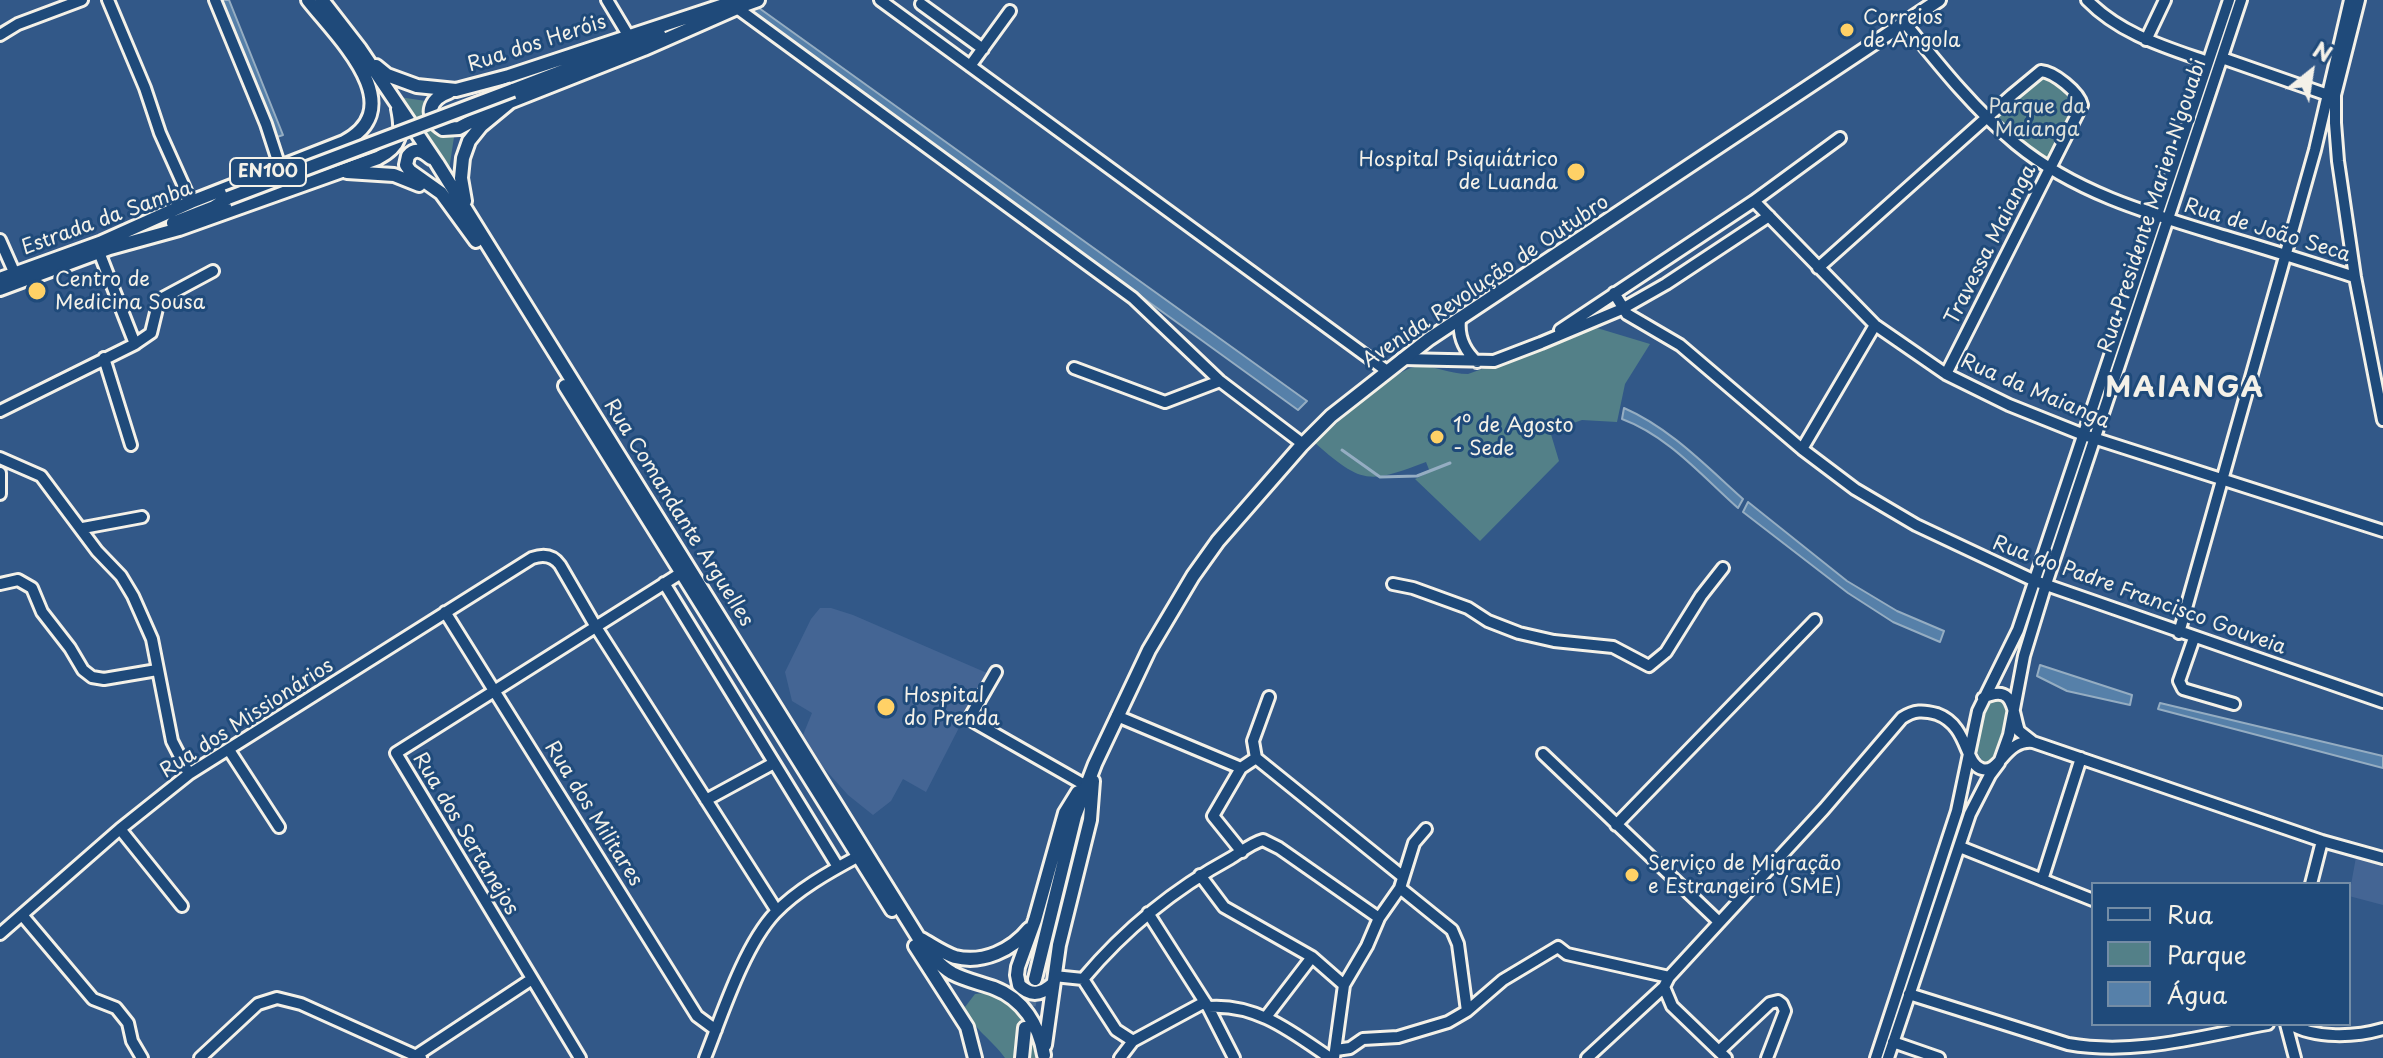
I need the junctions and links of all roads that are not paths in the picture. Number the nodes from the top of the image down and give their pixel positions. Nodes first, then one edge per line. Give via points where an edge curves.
1 (82, 0) edge
2 (108, 0) edge
3 (215, 0) edge
4 (308, 0) edge
5 (322, 0) edge
6 (607, 0) edge
7 (758, 0) edge
8 (880, 0) edge
9 (1939, 0) edge
10 (2087, 0) edge
11 (2165, 0) edge
12 (2229, 0) edge
13 (2241, 0) edge
14 (2350, 0) edge
15 (2359, 0) edge
16 (736, 4) edge
17 (921, 4) dead end
18 (1010, 11) dead end
19 (1905, 23) junction
20 (0, 35) edge
21 (628, 35) junction
22 (2146, 40) junction
23 (360, 49) junction
24 (983, 49) junction
25 (2222, 58) junction
26 (2208, 62) junction
27 (970, 66) junction
28 (456, 90) junction
29 (390, 92) junction
30 (2332, 95) junction
31 (511, 96) junction
32 (1988, 117) junction
33 (1840, 138) dead end
34 (2315, 150) junction
35 (2338, 161) junction
36 (437, 163) junction
37 (280, 167) junction
38 (2051, 168) junction
39 (336, 173) junction
40 (1754, 201) junction
41 (191, 202) junction
42 (1769, 216) junction
43 (2163, 218) junction
44 (476, 235) junction
45 (0, 240) edge
46 (104, 247) junction
47 (2285, 254) junction
48 (1818, 268) junction
49 (213, 271) dead end
50 (15, 274) junction
51 (2355, 277) junction
52 (0, 279) edge
53 (0, 289) edge
54 (1614, 293) junction
55 (1622, 309) junction
56 (1460, 320) junction
57 (1875, 325) junction
58 (1541, 343) junction
59 (135, 344) junction
60 (104, 358) junction
61 (1402, 359) junction
62 (1477, 362) junction
63 (1074, 368) dead end
64 (1387, 371) junction
65 (1946, 374) junction
66 (1220, 381) junction
67 (0, 411) edge
68 (2383, 420) edge
69 (2089, 437) junction
70 (1303, 444) junction
71 (131, 445) dead end
72 (1802, 449) junction
73 (0, 458) edge
74 (0, 473) edge
75 (2224, 481) junction
76 (0, 494) edge
77 (142, 517) dead end
78 (83, 528) junction
79 (2383, 531) edge
80 (1723, 568) dead end
81 (681, 573) junction
82 (2040, 582) junction
83 (664, 583) junction
84 (0, 584) edge
85 (1393, 584) dead end
86 (445, 612) junction
87 (1815, 620) dead end
88 (596, 627) junction
89 (2179, 633) junction
90 (2194, 638) junction
91 (157, 670) junction
92 (996, 672) dead end
93 (495, 690) junction
94 (1269, 697) dead end
95 (1983, 698) junction
96 (2383, 702) edge
97 (2234, 704) dead end
98 (2015, 707) junction
99 (1117, 716) junction
100 (2033, 742) junction
101 (229, 750) junction
102 (1543, 754) dead end
103 (1969, 754) junction
104 (1256, 758) junction
105 (2081, 758) junction
106 (774, 763) junction
107 (1999, 763) junction
108 (1094, 766) junction
109 (1241, 768) junction
110 (189, 774) junction
111 (1083, 784) junction
112 (706, 800) junction
113 (1616, 825) junction
114 (279, 827) dead end
115 (120, 829) junction
116 (1426, 829) dead end
117 (2322, 841) junction
118 (1960, 847) junction
119 (1242, 852) junction
120 (857, 857) junction
121 (2383, 858) edge
122 (838, 867) junction
123 (1200, 875) junction
124 (1402, 876) junction
125 (2042, 880) junction
126 (2312, 882) edge
127 (1400, 888) junction
128 (2091, 899) edge
129 (182, 906) dead end
130 (777, 911) junction
131 (1148, 913) junction
132 (22, 915) junction
133 (1379, 918) junction
134 (1035, 920) junction
135 (1718, 921) junction
136 (0, 934) edge
137 (918, 937) junction
138 (1312, 957) junction
139 (532, 979) junction
140 (1083, 979) junction
141 (1046, 980) junction
142 (1666, 982) junction
143 (1344, 985) junction
144 (1909, 994) junction
145 (951, 1001) junction
146 (1206, 1004) junction
147 (1467, 1011) junction
148 (1266, 1017) junction
149 (2257, 1026) edge
150 (2288, 1026) edge
151 (2292, 1026) edge
152 (2383, 1029) edge
153 (716, 1030) junction
154 (1133, 1041) junction
155 (1893, 1042) junction
156 (1333, 1055) edge
157 (1722, 1055) edge
158 (419, 1056) edge
159 (1044, 1056) edge
160 (142, 1058) edge
161 (200, 1058) edge
162 (580, 1058) edge
163 (705, 1058) edge
164 (969, 1058) edge
165 (975, 1058) edge
166 (1022, 1058) edge
167 (1029, 1058) edge
168 (1120, 1058) edge
169 (1234, 1058) edge
170 (1587, 1058) edge
171 (1767, 1058) edge
172 (1876, 1058) edge
173 (1888, 1058) edge
174 (1939, 1058) edge
175 (2295, 1058) edge

1 - 20 street
2 - 41 street
3 - 37 street
4 - 37 main road, EN100 via 366,76 372,102 366,123 351,139
5 - 23 main road, Rua Comandante Arguelles
6 - 21 street
7 - 16 main road, Rua dos Heróis
8 - 27 street
9 - 19 main road, Avenida Revolução de Outubro
10 - 22 street
11 - 22 street
12 - 26 street, Rua Presidente Marien N'gouabi
13 - 25 street, Rua Presidente Marien N'gouabi
14 - 30 street
15 - 30 street
16 - 21 main road, Rua dos Heróis
16 - 31 main road, Rua dos Heróis
16 - 31 main road, Rua dos Heróis via 652,46
16 - 66 street via 1133,298
17 - 24 street
18 - 24 street
19 - 32 street, Rua de João Seca
19 - 56 main road, Avenida Revolução de Outubro
21 - 28 main road, Rua dos Heróis
22 - 26 street
23 - 28 main road, Rua dos Heróis via 378,69 402,81
23 - 29 main road, Rua Comandante Arguelles
24 - 27 street
25 - 30 street
25 - 43 street, Rua Presidente Marien N'gouabi
26 - 43 street, Rua Presidente Marien N'gouabi
27 - 64 street
28 - 31 main road via 431,103 433,120 443,129 459,128
29 - 36 main road, Rua Comandante Arguelles
29 - 39 main road via 400,118 398,144 378,158
30 - 34 street
30 - 35 street
31 - 44 main road, Rua dos Heróis via 469,141 463,158 463,197
31 - 46 main road, Estrada da Samba, bridge via 212,201
32 - 38 street, Rua de João Seca
32 - 38 street, Travessa Maianga via 2037,73 2050,73 2082,102
32 - 48 street, Travessa Maianga
33 - 40 street
34 - 35 street via 2326,144
34 - 47 street
35 - 51 street
36 - 44 main road, Rua Comandante Arguelles
36 - 44 main road via 418,150 408,156 406,165 441,193
37 - 41 main road, EN100
38 - 43 street, Rua de João Seca via 2101,195
38 - 65 street, Travessa Maianga
39 - 44 main road via 383,173 422,186
39 - 46 main road, EN100 via 179,229
40 - 42 street
40 - 54 street
41 - 46 main road, EN100
42 - 48 street, Rua da Maianga
42 - 55 street
43 - 47 street, Rua de João Seca
43 - 69 street, Rua Presidente Marien N'gouabi
44 - 81 main road, Rua Comandante Arguelles
44 - 137 main road, Rua Comandante Arguelles
45 - 50 street
46 - 50 main road, Estrada da Samba / EN100
46 - 53 main road, Estrada da Samba / EN100
46 - 59 street
47 - 51 street, Rua de João Seca
47 - 75 street
48 - 57 street, Rua da Maianga
49 - 59 street via 159,300 151,333
50 - 52 main road, Estrada da Samba / EN100
51 - 68 street
54 - 55 street, Rua do Padre Francisco Gouveia
54 - 58 street
55 - 58 street
55 - 72 street, Rua do Padre Francisco Gouveia via 1680,345
56 - 61 main road, Avenida Revolução de Outubro
56 - 62 street via 1462,343
57 - 65 street, Rua da Maianga
57 - 72 street
58 - 62 street
59 - 60 street
60 - 67 street
60 - 71 street
61 - 62 street
61 - 64 main road, Avenida Revolução de Outubro
63 - 66 street via 1165,402
64 - 70 main road, Avenida Revolução de Outubro
65 - 69 street, Rua da Maianga
66 - 70 street
69 - 75 street, Rua da Maianga
69 - 82 street, Rua Presidente Marien N'gouabi
70 - 99 main road, Avenida Revolução de Outubro via 1193,576
72 - 82 street, Rua do Padre Francisco Gouveia via 1916,525
73 - 78 street via 41,476
74 - 76 street
75 - 79 street, Rua da Maianga
75 - 89 street
77 - 78 street
78 - 91 street via 133,596 152,639
80 - 85 street via 1666,652 1649,666 1613,647 1519,633 1468,608
81 - 83 street, Rua dos Sertanejos
81 - 120 main road, Rua Comandante Arguelles
82 - 89 street, Rua do Padre Francisco Gouveia
82 - 95 street, Rua Presidente Marien N'gouabi
82 - 98 street, Rua Presidente Marien N'gouabi
83 - 88 street, Rua dos Sertanejos
83 - 106 street
84 - 91 street via 18,580 32,588 42,612 92,677
86 - 88 street, Rua dos Missionários via 544,555 557,562
86 - 93 street, Rua dos Militares
86 - 101 street, Rua dos Missionários
87 - 113 street
88 - 93 street, Rua dos Sertanejos
88 - 112 street
89 - 90 street, Rua do Padre Francisco Gouveia
90 - 96 street, Rua do Padre Francisco Gouveia
90 - 97 street via 2179,681 2183,689
91 - 110 street via 172,741
92 - 111 street via 969,719
93 - 139 street, Rua dos Sertanejos via 396,753
93 - 153 street, Rua dos Militares via 697,1016
94 - 104 street via 1253,741
95 - 98 street via 2002,694
95 - 103 street, Rua Presidente Marien N'gouabi
98 - 100 street via 2019,731
98 - 107 street, Rua Presidente Marien N'gouabi
99 - 108 main road, Avenida Revolução de Outubro
99 - 109 street
100 - 105 street
100 - 107 street via 2013,745
101 - 110 street, Rua dos Missionários
101 - 114 street
102 - 113 street
103 - 107 street via 1982,769
103 - 135 street via 1951,720 1923,711 1902,718
103 - 172 street, Rua Presidente Marien N'gouabi via 1957,811
104 - 109 street
104 - 124 street
105 - 117 street
105 - 125 street
106 - 112 street
106 - 122 street
107 - 118 street, Rua Presidente Marien N'gouabi via 1970,814
108 - 111 main road, Avenida Revolução de Outubro
108 - 141 main road, Avenida Revolução de Outubro via 1075,816
108 - 141 main road, Avenida Revolução de Outubro via 1090,820
109 - 119 street via 1213,816
110 - 115 street, Rua dos Missionários
111 - 134 main road, Avenida Revolução de Outubro via 1065,813
112 - 130 street
113 - 135 street
115 - 129 street
115 - 132 street, Rua dos Missionários
116 - 124 street via 1414,843
117 - 121 street
117 - 126 street
118 - 125 street
118 - 144 street, Rua Presidente Marien N'gouabi
119 - 123 street
119 - 133 street via 1267,841
120 - 122 street
120 - 145 main road, Rua Comandante Arguelles
122 - 130 street
123 - 131 street
123 - 138 street via 1224,907
124 - 127 street
125 - 128 street
127 - 133 street
127 - 147 street via 1452,930
130 - 153 street via 747,958
131 - 140 street
131 - 146 street
132 - 136 street, Rua dos Missionários
132 - 160 street via 93,999 116,1008
133 - 143 street
134 - 137 main road, Rua Comandante Arguelles via 1014,944 982,957 955,957
134 - 141 main road, Avenida Revolução de Outubro via 1017,981 1035,994 1042,992
135 - 142 street
137 - 159 main road via 945,968 997,989 1022,1007 1036,1028
138 - 143 street
138 - 148 street
139 - 158 street
139 - 162 street, Rua dos Sertanejos
140 - 141 street
140 - 154 street via 1116,1030
141 - 159 main road, Avenida Revolução de Outubro
142 - 147 street via 1558,947 1503,980
142 - 157 street via 1672,1006
142 - 170 street
143 - 156 street
144 - 149 street via 2096,1049 2152,1046
144 - 155 street, Rua Presidente Marien N'gouabi
145 - 164 street
145 - 165 main road, Rua Comandante Arguelles via 967,1027
146 - 148 street
146 - 154 street
146 - 169 street
147 - 156 street via 1398,1037 1363,1039
148 - 156 street
150 - 175 street
151 - 152 street via 2342,1034
153 - 163 street
154 - 168 street
155 - 173 street, Rua Presidente Marien N'gouabi
155 - 174 street
157 - 171 street via 1770,1003 1778,1001 1785,1011
158 - 161 street via 277,998 258,1004
166 - 167 main road via 1029,1029

